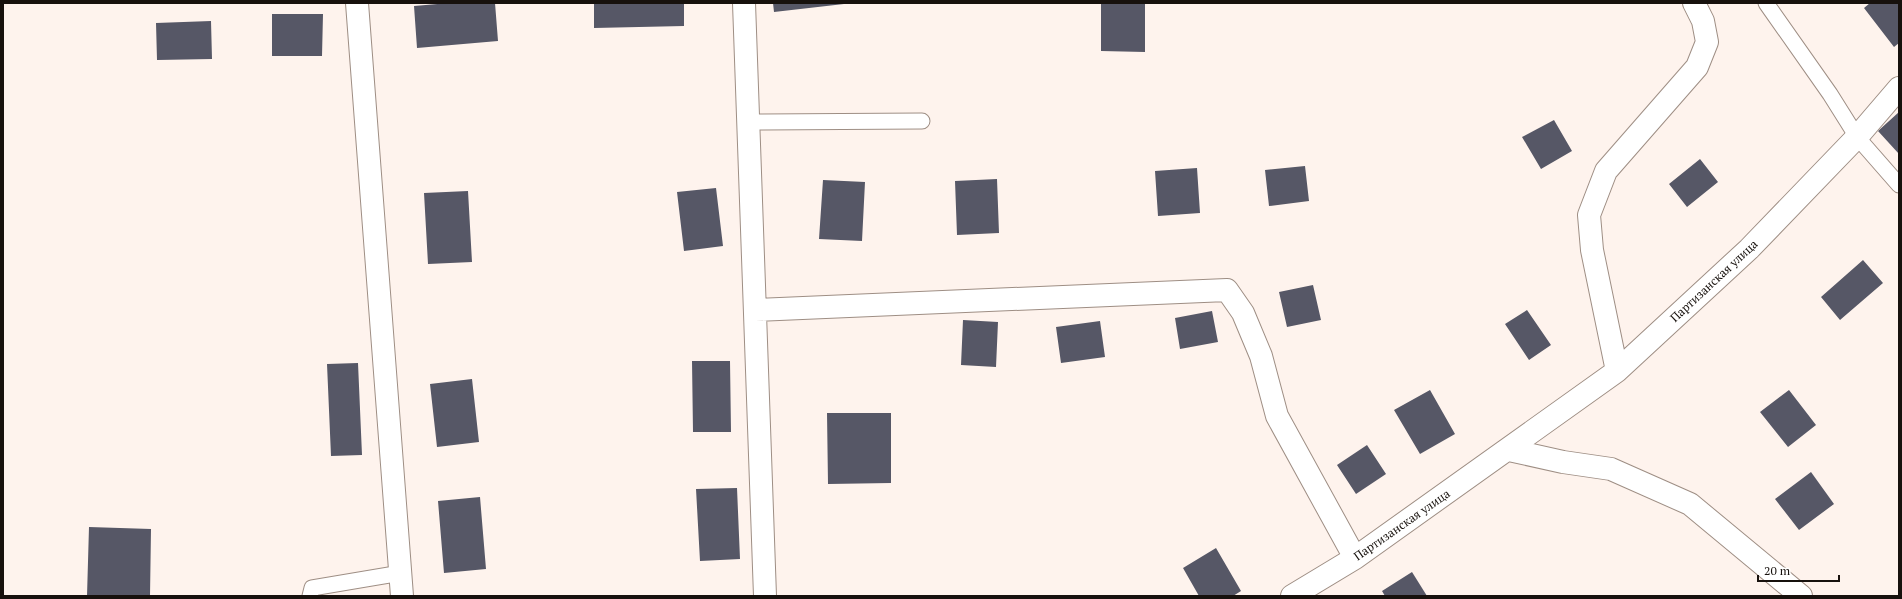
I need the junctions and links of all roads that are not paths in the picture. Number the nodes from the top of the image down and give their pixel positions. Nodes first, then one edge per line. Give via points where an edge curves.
1 (357, 3) edge
2 (744, 3) edge
3 (1694, 3) edge
4 (1766, 3) edge
5 (1899, 88) edge
6 (922, 121) dead end
7 (748, 122) junction
8 (1857, 137) junction
9 (1899, 185) edge
10 (755, 310) junction
11 (1617, 372) junction
12 (1508, 450) junction
13 (1355, 558) junction
14 (401, 574) junction
15 (310, 596) edge
16 (402, 596) edge
17 (765, 596) edge
18 (1292, 596) edge
19 (1801, 596) edge

1 - 14 street
2 - 7 street
3 - 11 street via 1703,21 1707,42 1697,67 1606,171 1588,215 1592,250
4 - 8 lane
5 - 8 street, Партизанская улица
6 - 7 lane
7 - 10 street
8 - 9 lane
8 - 11 street, Партизанская улица via 1749,249
10 - 13 street via 1227,290 1243,313 1261,356 1277,416
10 - 17 street
11 - 12 street, Партизанская улица
12 - 13 street, Партизанская улица
12 - 19 street via 1611,469 1690,504
13 - 18 street, Партизанская улица
14 - 15 lane via 312,588
14 - 16 street

